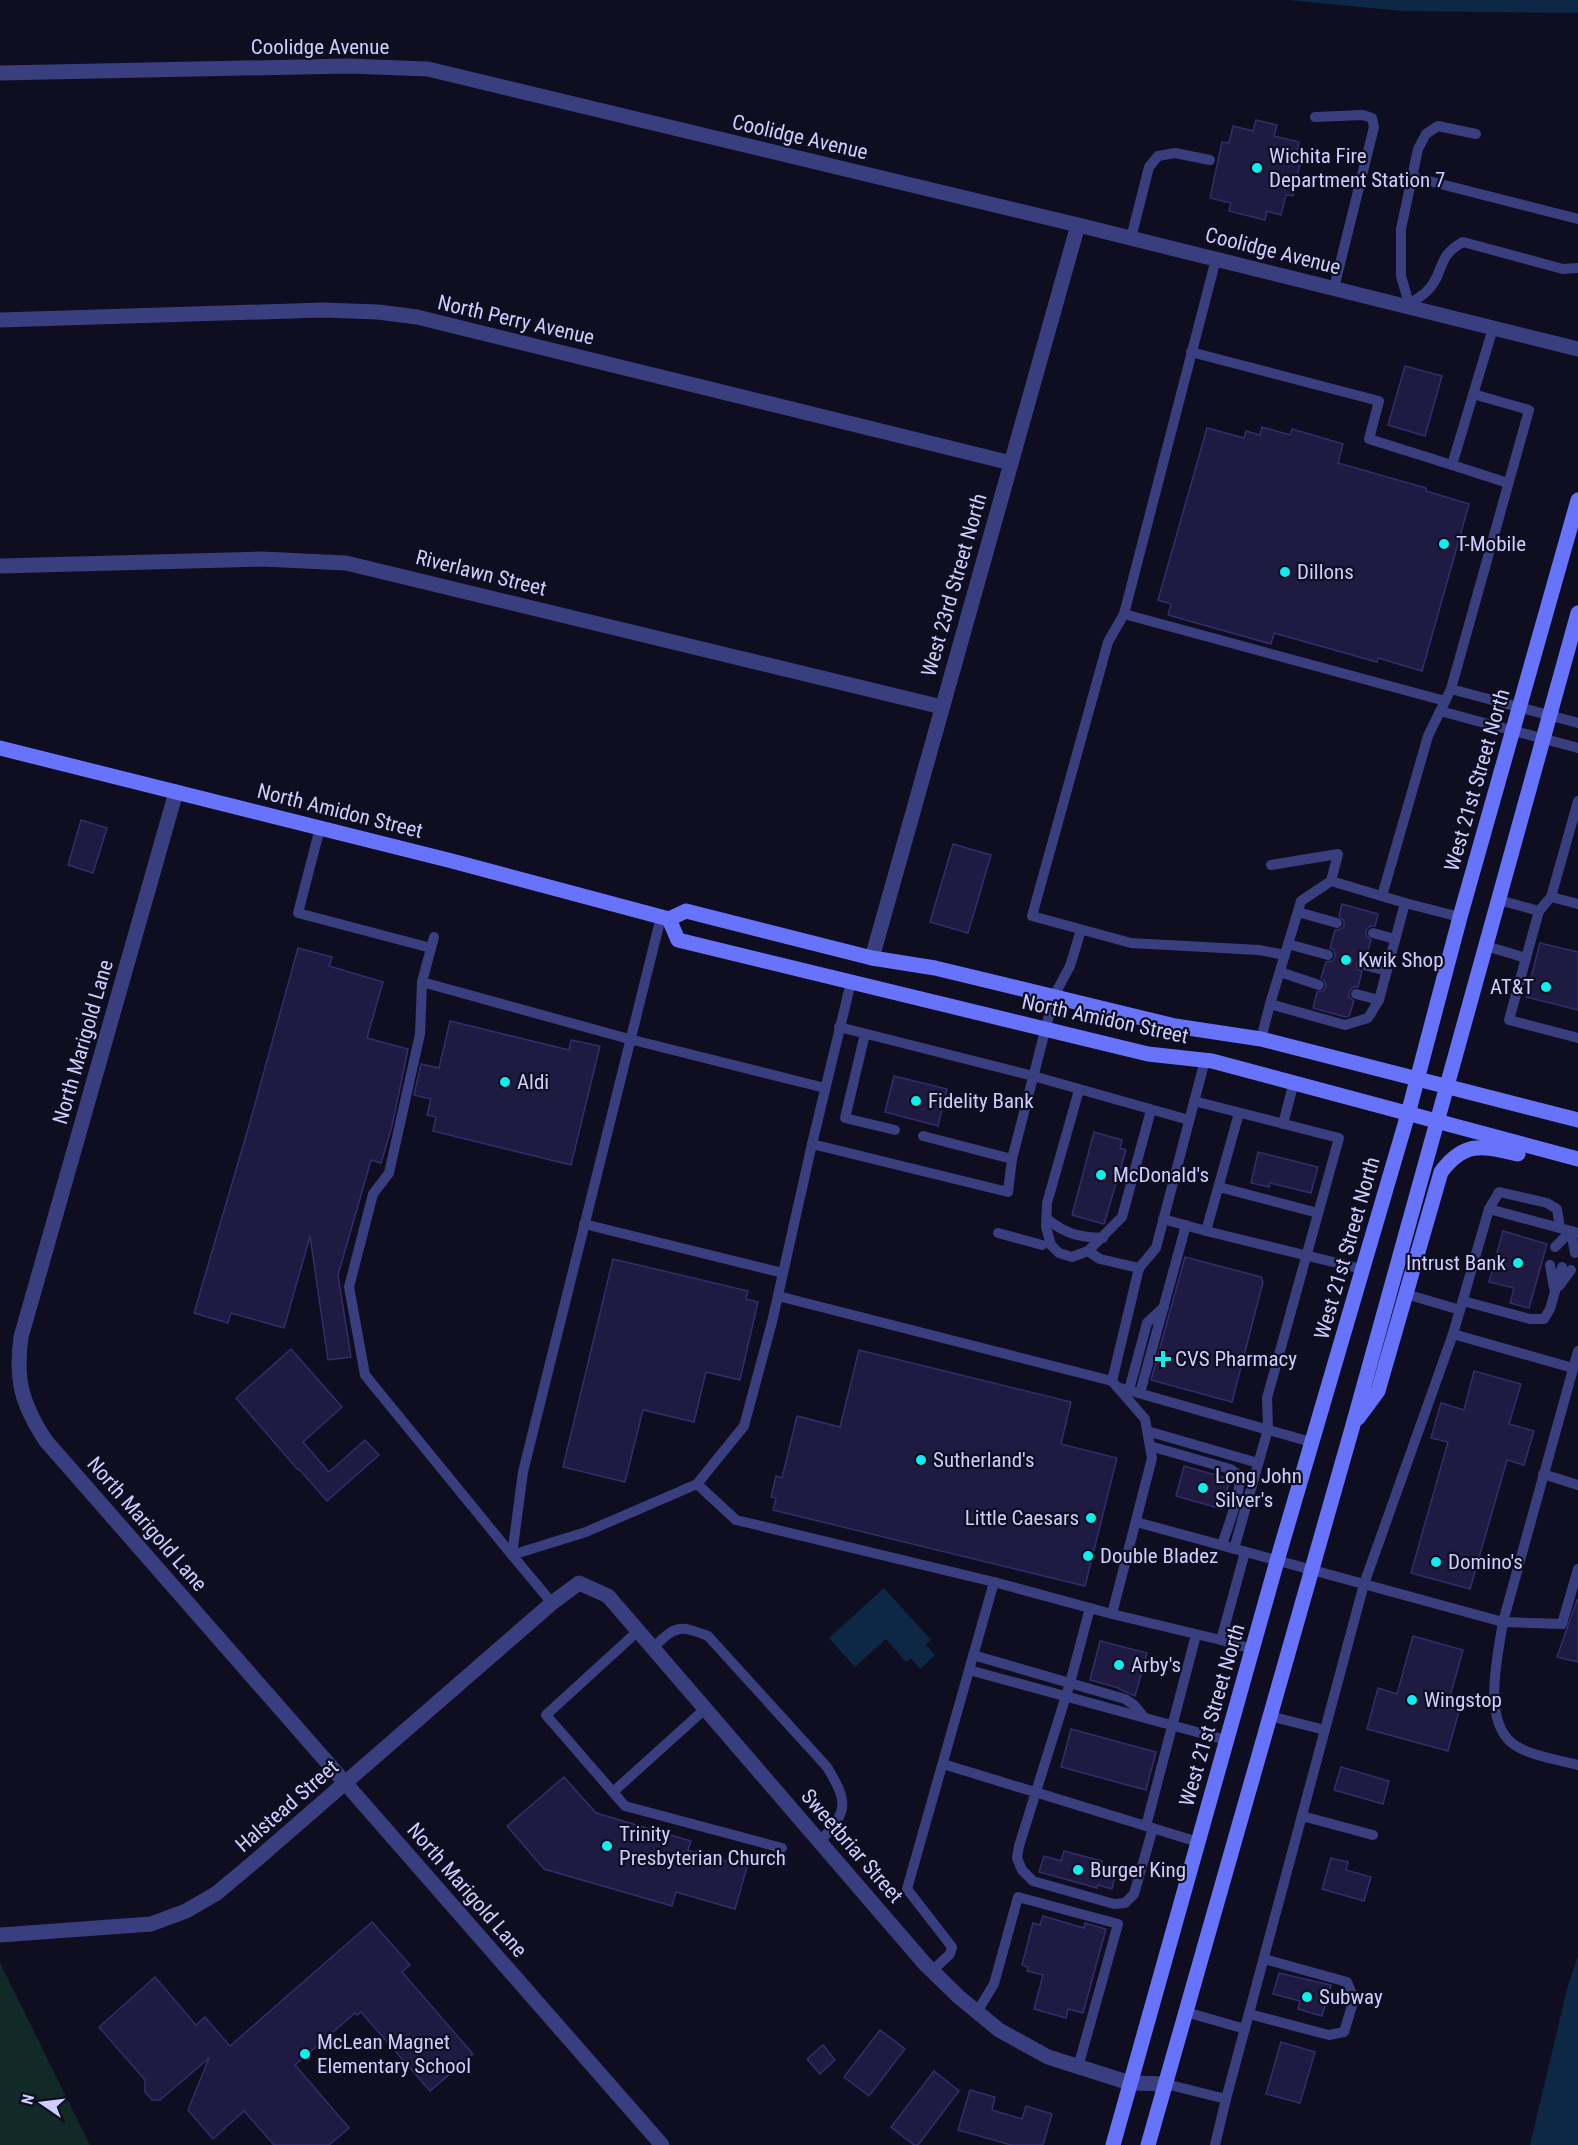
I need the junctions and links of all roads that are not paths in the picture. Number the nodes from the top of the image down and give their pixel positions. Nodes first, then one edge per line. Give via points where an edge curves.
1 (0, 73) edge
2 (1316, 117) dead end
3 (1476, 134) dead end
4 (1210, 160) dead end
5 (1413, 177) junction
6 (1578, 219) edge
7 (1078, 225) junction
8 (1131, 238) junction
9 (1216, 259) junction
10 (1578, 268) edge
11 (1334, 288) junction
12 (1410, 307) junction
13 (0, 320) edge
14 (1493, 328) junction
15 (1578, 349) edge
16 (1191, 352) junction
17 (1473, 394) junction
18 (1011, 463) junction
19 (1452, 465) junction
20 (1509, 483) junction
21 (1578, 500) edge
22 (0, 566) edge
23 (1578, 613) edge
24 (1124, 614) junction
25 (1451, 689) junction
26 (1443, 706) junction
27 (942, 707) junction
28 (1520, 707) junction
29 (1550, 716) junction
30 (1578, 723) edge
31 (1513, 731) junction
32 (1543, 740) junction
33 (0, 748) edge
34 (1578, 748) edge
35 (177, 792) junction
36 (1578, 801) edge
37 (1576, 820) edge
38 (320, 828) junction
39 (1271, 865) dead end
40 (1331, 882) junction
41 (1382, 896) junction
42 (1551, 897) junction
43 (1499, 900) junction
44 (1406, 903) junction
45 (1578, 904) edge
46 (1298, 912) junction
47 (1539, 912) junction
48 (665, 917) junction
49 (1460, 917) junction
50 (1337, 923) dead end
51 (1081, 930) junction
52 (1373, 933) dead end
53 (1395, 939) junction
54 (1288, 944) junction
55 (1486, 946) junction
56 (1284, 955) junction
57 (1328, 955) dead end
58 (872, 958) junction
59 (1526, 958) junction
60 (1364, 965) dead end
61 (1387, 971) junction
62 (1280, 972) junction
63 (422, 982) junction
64 (851, 982) junction
65 (1319, 985) dead end
66 (1356, 994) dead end
67 (1054, 996) junction
68 (1379, 1000) junction
69 (1270, 1004) junction
70 (839, 1028) junction
71 (1046, 1029) junction
72 (865, 1034) junction
73 (1578, 1038) edge
74 (629, 1039) junction
75 (1261, 1040) junction
76 (1205, 1060) junction
77 (1034, 1076) junction
78 (1417, 1079) junction
79 (1294, 1082) junction
80 (1447, 1086) junction
81 (825, 1088) junction
82 (1079, 1090) junction
83 (1194, 1101) junction
84 (1151, 1110) junction
85 (1239, 1113) junction
86 (1408, 1114) junction
87 (1189, 1120) junction
88 (1578, 1120) edge
89 (1437, 1122) junction
90 (1283, 1124) junction
91 (895, 1130) dead end
92 (923, 1136) dead end
93 (812, 1144) junction
94 (1546, 1151) junction
95 (1012, 1159) junction
96 (1578, 1159) edge
97 (1219, 1187) junction
98 (1489, 1209) junction
99 (1318, 1213) junction
100 (1047, 1219) junction
101 (1163, 1219) junction
102 (584, 1224) junction
103 (1186, 1225) junction
104 (1560, 1228) junction
105 (1206, 1231) junction
106 (1575, 1232) edge
107 (999, 1233) dead end
108 (1102, 1238) junction
109 (1042, 1245) dead end
110 (1566, 1250) dead end
111 (1088, 1251) junction
112 (1307, 1254) junction
113 (1139, 1268) junction
114 (1561, 1268) dead end
115 (1362, 1269) junction
116 (783, 1273) junction
117 (1406, 1294) junction
118 (778, 1296) junction
119 (1461, 1305) junction
120 (1453, 1334) junction
121 (1578, 1351) edge
122 (1573, 1368) junction
123 (1115, 1384) junction
124 (1135, 1392) junction
125 (1353, 1425) junction
126 (1268, 1429) junction
127 (1147, 1431) junction
128 (1311, 1442) junction
129 (1150, 1446) junction
130 (1258, 1463) junction
131 (1543, 1474) junction
132 (697, 1484) junction
133 (1578, 1485) edge
134 (1136, 1522) junction
135 (1222, 1545) junction
136 (1240, 1550) junction
137 (512, 1555) junction
138 (1277, 1560) junction
139 (1578, 1569) edge
140 (1311, 1570) junction
141 (994, 1582) junction
142 (1364, 1584) junction
143 (552, 1603) junction
144 (1090, 1608) junction
145 (1112, 1614) junction
146 (1503, 1622) junction
147 (638, 1631) junction
148 (1196, 1635) junction
149 (1221, 1640) junction
150 (653, 1648) junction
151 (1252, 1649) junction
152 (973, 1655) junction
153 (969, 1670) junction
154 (1070, 1683) junction
155 (1065, 1695) junction
156 (705, 1708) junction
157 (1270, 1716) junction
158 (1144, 1717) junction
159 (1173, 1725) junction
160 (1325, 1730) junction
161 (1227, 1740) junction
162 (943, 1764) junction
163 (1578, 1765) edge
164 (346, 1783) junction
165 (613, 1792) junction
166 (1035, 1792) junction
167 (1302, 1816) junction
168 (1150, 1827) junction
169 (1372, 1835) dead end
170 (820, 1841) junction
171 (1198, 1842) junction
172 (782, 1848) dead end
173 (0, 1935) edge
174 (1264, 1959) junction
175 (932, 1971) junction
176 (977, 2012) junction
177 (1186, 2012) junction
178 (1249, 2014) junction
179 (1245, 2029) junction
180 (1078, 2067) junction
181 (1130, 2083) junction
182 (1166, 2084) junction
183 (1226, 2099) junction
184 (662, 2145) edge
185 (1113, 2145) edge
186 (1148, 2145) edge
187 (1215, 2145) edge

1 - 7 street, Coolidge Avenue via 348,66 428,69
2 - 11 lane via 1363,115 1372,118 1374,127
3 - 5 lane via 1438,126 1426,134 1418,149
4 - 8 lane via 1175,153 1158,156 1149,167
5 - 6 lane
5 - 12 lane via 1401,229 1401,276
7 - 8 street, Coolidge Avenue
7 - 18 street, West 23rd Street North
8 - 9 street, Coolidge Avenue
9 - 11 street, Coolidge Avenue
9 - 16 lane
10 - 12 lane via 1563,268 1463,242 1442,260 1435,281
11 - 12 street, Coolidge Avenue
12 - 14 street, Coolidge Avenue
13 - 18 street, North Perry Avenue via 322,310 378,312 417,318
14 - 15 street, Coolidge Avenue
14 - 17 lane
16 - 19 lane via 1380,401 1369,439
16 - 24 lane
17 - 19 lane
17 - 20 lane via 1529,410
18 - 27 street, West 23rd Street North
19 - 20 lane
20 - 25 lane
21 - 28 main road, West 21st Street North
22 - 27 street, Riverlawn Street via 262,559 346,563
23 - 29 main road
24 - 26 lane
24 - 51 lane via 1108,642 1032,916
25 - 26 lane
25 - 28 lane
26 - 31 lane
26 - 41 lane via 1428,736
27 - 58 street, West 23rd Street North
28 - 29 lane
28 - 31 main road, West 21st Street North
29 - 30 lane
29 - 32 main road
31 - 32 lane
31 - 49 main road, West 21st Street North
32 - 34 lane
32 - 43 main road
33 - 35 main road, North Amidon Street
35 - 38 main road, North Amidon Street
35 - 164 street, North Marigold Lane via 30,1303 19,1354 19,1381 23,1399 46,1441
36 - 37 lane
37 - 42 lane
38 - 48 main road, North Amidon Street
38 - 63 lane via 298,913 432,943
39 - 40 lane via 1338,854
40 - 41 lane
40 - 46 lane via 1301,901
41 - 44 lane
42 - 45 lane
42 - 47 lane
43 - 47 lane
43 - 55 main road
44 - 49 lane
44 - 53 lane
46 - 50 lane
46 - 54 lane
47 - 59 lane
48 - 58 main road, North Amidon Street via 686,911
48 - 64 main road, North Amidon Street via 678,940
48 - 74 lane
49 - 78 main road, West 21st Street North
51 - 56 lane via 1131,943 1259,950
51 - 67 lane via 1070,966
52 - 53 lane
53 - 61 lane
54 - 56 lane
54 - 57 lane
55 - 59 lane
55 - 80 main road
56 - 62 lane
58 - 67 main road, North Amidon Street via 935,968
59 - 73 lane via 1509,1020
60 - 61 lane
61 - 68 lane
62 - 65 lane
62 - 69 lane
63 - 74 lane
63 - 137 lane via 420,1034 389,1173 373,1194 350,1287 365,1375
64 - 70 lane
64 - 71 main road, North Amidon Street
66 - 68 lane
67 - 71 lane
67 - 75 main road, North Amidon Street via 1175,1026
68 - 69 lane via 1368,1018 1345,1025
69 - 75 lane
70 - 72 lane
70 - 81 lane
71 - 76 main road, North Amidon Street via 1148,1054
71 - 77 lane
72 - 77 lane
72 - 91 lane via 845,1118
74 - 81 lane
74 - 102 lane
75 - 78 main road, North Amidon Street
76 - 79 main road, North Amidon Street
76 - 83 lane
77 - 82 lane
77 - 95 lane
78 - 80 main road, North Amidon Street
78 - 86 main road, West 21st Street North
79 - 86 main road, North Amidon Street
79 - 90 lane
80 - 88 main road, North Amidon Street
80 - 89 main road
81 - 93 lane
82 - 84 lane
82 - 100 lane via 1047,1203
83 - 85 lane
83 - 87 lane
84 - 87 lane
84 - 108 lane via 1122,1217
85 - 90 lane
85 - 97 lane
86 - 89 main road, North Amidon Street
86 - 115 main road, West 21st Street North
87 - 101 lane
89 - 94 main road, North Amidon Street
89 - 125 main road
90 - 99 lane via 1339,1138
92 - 95 lane
93 - 95 lane via 1008,1192
93 - 116 lane
94 - 96 main road, North Amidon Street
94 - 117 main road via 1532,1158 1486,1146 1451,1159 1442,1172
97 - 99 lane
97 - 105 lane
98 - 104 lane
98 - 104 lane via 1499,1192 1547,1203 1557,1209
98 - 119 lane
99 - 112 lane
100 - 108 lane via 1080,1237
100 - 111 lane via 1051,1245 1059,1253 1072,1257
101 - 103 lane
101 - 113 lane via 1155,1248
102 - 116 lane
102 - 137 lane via 524,1472
103 - 105 lane
103 - 124 lane via 1164,1307 1147,1323
104 - 106 lane
105 - 112 lane
106 - 110 lane
107 - 109 lane
108 - 111 lane
111 - 113 lane via 1100,1259
112 - 115 lane
112 - 126 lane via 1267,1398
113 - 123 lane
114 - 119 lane via 1544,1319
115 - 128 main road, West 21st Street North
116 - 118 lane
117 - 119 lane
117 - 125 main road via 1378,1391
118 - 123 lane
118 - 132 lane via 744,1426
119 - 120 lane
120 - 122 lane
120 - 142 lane
121 - 122 lane
122 - 131 lane
123 - 124 lane
123 - 127 lane via 1144,1419
124 - 126 lane
125 - 140 main road
126 - 128 lane
126 - 130 lane
127 - 129 lane
127 - 130 lane
128 - 138 main road, West 21st Street North
129 - 134 lane via 1152,1458
129 - 135 lane via 1230,1469 1238,1475 1238,1494
130 - 136 lane
131 - 133 lane
131 - 146 lane
132 - 137 lane via 586,1532
132 - 141 lane via 736,1520
134 - 135 lane
134 - 145 lane
135 - 136 lane
136 - 138 lane
136 - 149 lane
137 - 143 lane
138 - 140 lane
138 - 151 main road, West 21st Street North
139 - 146 lane via 1562,1624
140 - 142 lane
140 - 157 main road
141 - 144 lane
141 - 152 lane
142 - 146 lane
142 - 160 lane
143 - 147 street, Sweetbriar Street via 579,1583 608,1596
143 - 164 street, Halstead Street
144 - 145 lane
144 - 154 lane
145 - 148 lane
146 - 163 lane via 1494,1683 1497,1721 1511,1743
147 - 150 street, Sweetbriar Street
147 - 165 lane via 546,1715
148 - 149 lane
148 - 159 lane
149 - 151 lane
150 - 156 street, Sweetbriar Street
150 - 170 lane via 668,1633 686,1628 708,1636 827,1767 843,1805 836,1824
151 - 161 main road, West 21st Street North
152 - 153 lane
152 - 154 lane
153 - 155 lane
153 - 162 lane
154 - 155 lane
154 - 158 lane via 1125,1699
155 - 158 lane
155 - 166 lane
156 - 165 lane
156 - 170 street, Sweetbriar Street
157 - 160 lane
157 - 177 main road
158 - 159 lane
159 - 161 lane
159 - 168 lane
160 - 167 lane
161 - 171 main road, West 21st Street North
162 - 166 lane
162 - 175 lane via 907,1889 952,1947
164 - 173 street, Halstead Street via 217,1893 186,1911 150,1924
164 - 184 street, North Marigold Lane
165 - 172 lane via 625,1806
166 - 168 lane
166 - 168 lane via 1017,1858 1033,1881 1114,1904 1125,1903 1134,1894
167 - 169 lane
167 - 174 lane
168 - 171 lane
170 - 175 street, Sweetbriar Street
171 - 181 main road, West 21st Street North
174 - 178 lane
174 - 178 lane via 1347,1982 1354,1999 1344,2032 1329,2035
175 - 176 street, Sweetbriar Street
176 - 180 street, Sweetbriar Street via 999,2030 1048,2057
176 - 180 lane via 994,1984 1018,1897 1118,1924
177 - 179 lane
177 - 182 main road
178 - 179 lane
179 - 183 lane
180 - 181 street, Sweetbriar Street
181 - 182 street, Sweetbriar Street
181 - 185 main road, West 21st Street North
182 - 183 lane
182 - 186 main road
183 - 187 lane

